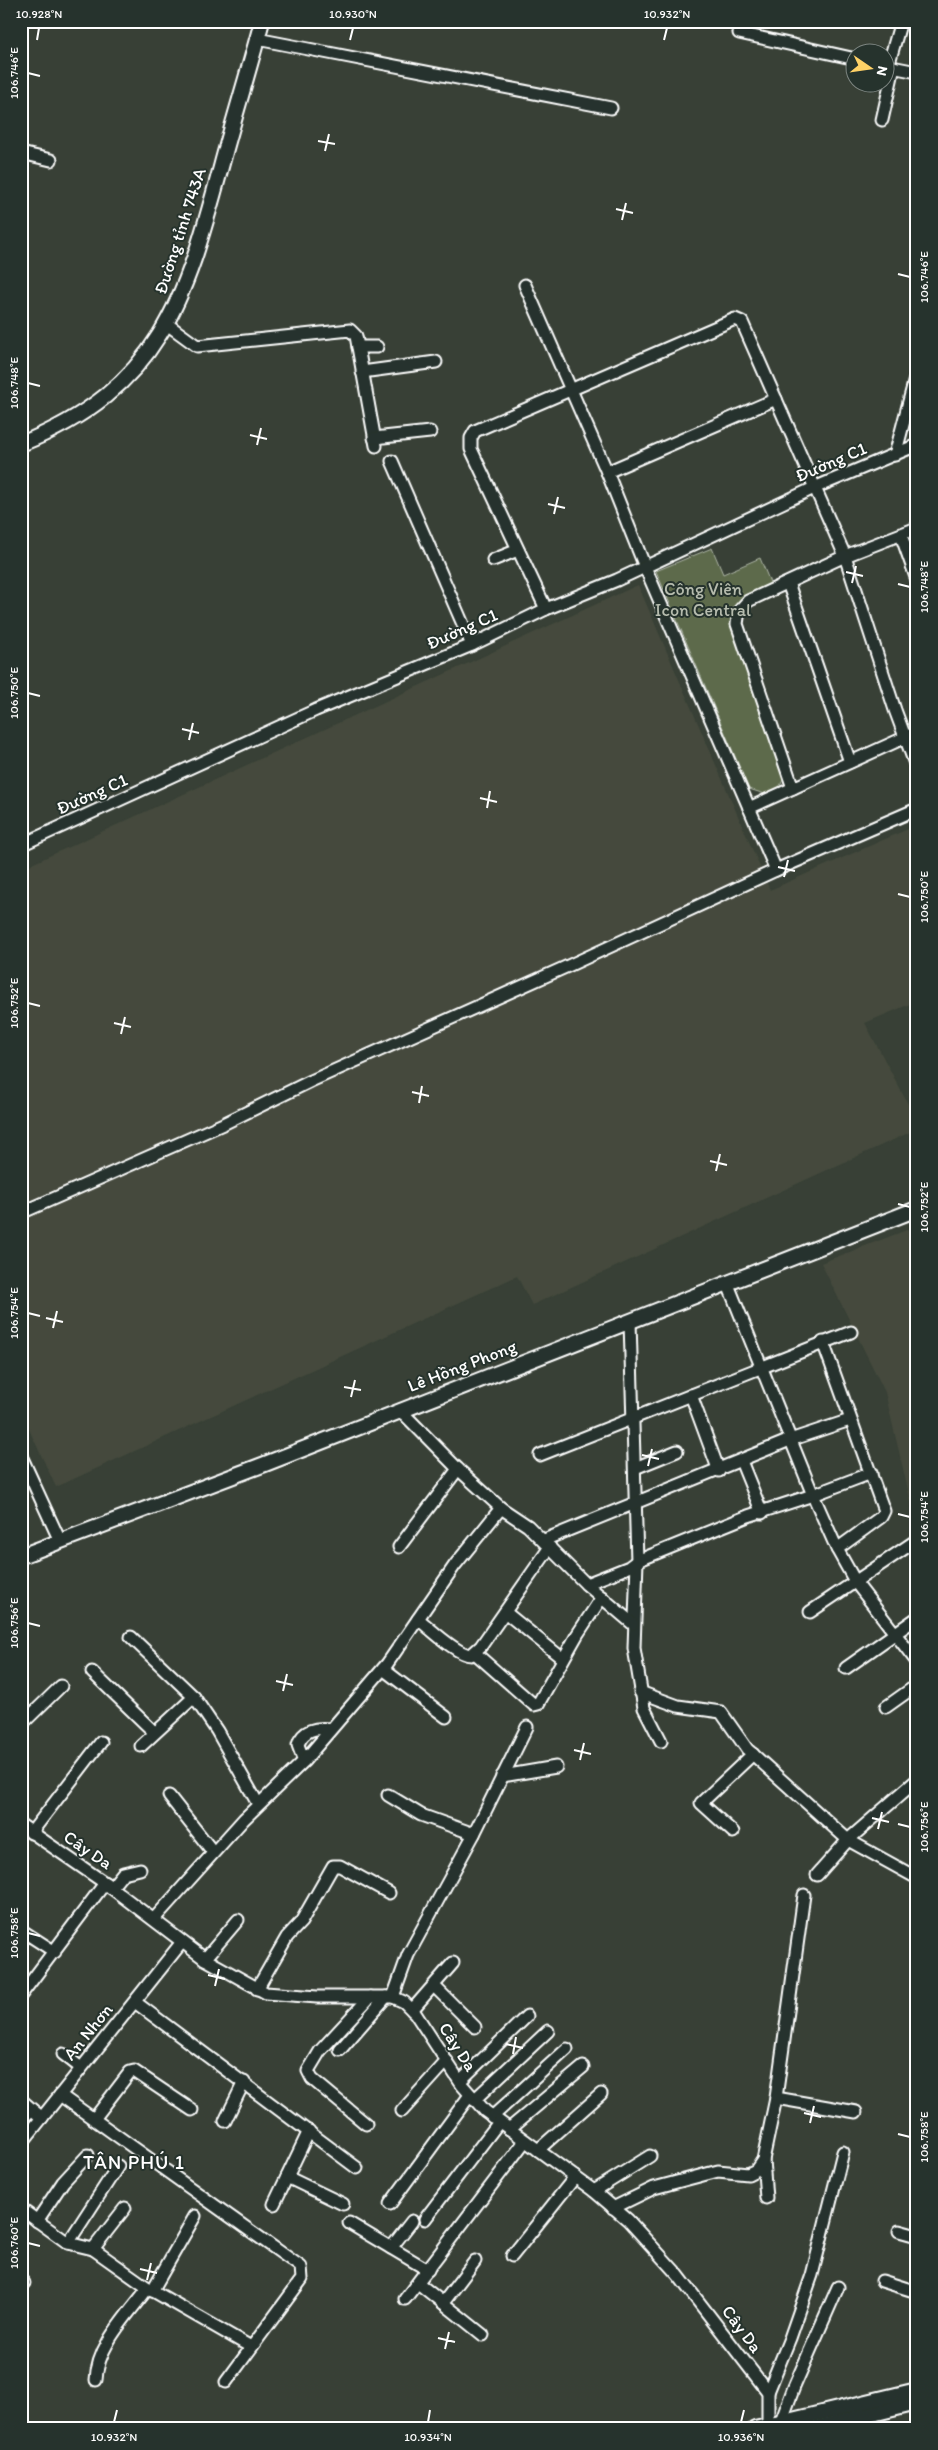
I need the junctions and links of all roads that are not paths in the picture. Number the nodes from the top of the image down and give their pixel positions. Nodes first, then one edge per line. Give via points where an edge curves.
1 (262, 21) edge
2 (901, 21) edge
3 (739, 33) dead end
4 (258, 39) junction
5 (895, 42) edge
6 (846, 57) edge
7 (896, 68) edge
8 (917, 72) edge
9 (886, 92) edge
10 (611, 108) dead end
11 (882, 120) dead end
12 (21, 153) edge
13 (50, 160) dead end
14 (525, 285) dead end
15 (167, 324) junction
16 (377, 346) dead end
17 (358, 347) junction
18 (436, 362) dead end
19 (917, 371) edge
20 (362, 372) junction
21 (570, 389) junction
22 (776, 399) junction
23 (430, 432) dead end
24 (21, 444) edge
25 (917, 445) edge
26 (895, 455) junction
27 (392, 461) dead end
28 (608, 472) junction
29 (814, 488) junction
30 (917, 528) edge
31 (901, 535) junction
32 (518, 550) junction
33 (845, 556) junction
34 (493, 560) dead end
35 (645, 568) junction
36 (917, 580) edge
37 (788, 582) junction
38 (546, 609) junction
39 (472, 645) junction
40 (911, 734) edge
41 (850, 762) junction
42 (917, 769) edge
43 (793, 788) junction
44 (750, 808) junction
45 (917, 809) edge
46 (21, 844) edge
47 (776, 870) junction
48 (917, 1209) edge
49 (21, 1213) edge
50 (727, 1282) junction
51 (630, 1320) junction
52 (850, 1332) dead end
53 (823, 1342) junction
54 (761, 1367) junction
55 (690, 1395) junction
56 (400, 1410) junction
57 (634, 1417) junction
58 (850, 1420) junction
59 (790, 1440) junction
60 (677, 1451) dead end
61 (540, 1455) dead end
62 (21, 1456) edge
63 (741, 1461) junction
64 (635, 1468) junction
65 (458, 1470) junction
66 (719, 1471) junction
67 (871, 1473) junction
68 (812, 1496) junction
69 (636, 1504) junction
70 (500, 1508) junction
71 (762, 1513) junction
72 (60, 1541) junction
73 (914, 1542) dead end
74 (547, 1543) junction
75 (400, 1547) dead end
76 (837, 1549) junction
77 (21, 1556) edge
78 (637, 1561) junction
79 (856, 1583) junction
80 (586, 1584) junction
81 (602, 1597) junction
82 (505, 1612) junction
83 (810, 1612) dead end
84 (917, 1618) edge
85 (418, 1619) junction
86 (633, 1624) junction
87 (896, 1634) junction
88 (131, 1638) dead end
89 (475, 1653) junction
90 (563, 1659) junction
91 (917, 1662) edge
92 (846, 1668) dead end
93 (383, 1669) junction
94 (92, 1672) dead end
95 (917, 1685) edge
96 (61, 1686) dead end
97 (640, 1692) junction
98 (194, 1698) junction
99 (886, 1706) dead end
100 (446, 1717) dead end
101 (21, 1725) edge
102 (527, 1727) dead end
103 (330, 1730) junction
104 (154, 1732) junction
105 (660, 1741) dead end
106 (101, 1742) dead end
107 (141, 1746) dead end
108 (753, 1754) junction
109 (304, 1761) junction
110 (556, 1767) dead end
111 (502, 1776) junction
112 (917, 1780) edge
113 (388, 1795) dead end
114 (169, 1796) dead end
115 (258, 1804) junction
116 (21, 1825) edge
117 (733, 1832) dead end
118 (31, 1833) junction
119 (474, 1834) junction
120 (848, 1840) junction
121 (213, 1852) junction
122 (140, 1869) dead end
123 (817, 1876) dead end
124 (917, 1878) edge
125 (108, 1886) junction
126 (389, 1893) dead end
127 (804, 1895) dead end
128 (154, 1919) junction
129 (238, 1920) dead end
130 (21, 1930) edge
131 (182, 1942) junction
132 (55, 1952) junction
133 (205, 1959) junction
134 (454, 1963) dead end
135 (434, 1986) junction
136 (257, 1989) junction
137 (21, 1995) edge
138 (370, 1997) junction
139 (389, 1997) junction
140 (135, 2002) junction
141 (412, 2010) junction
142 (528, 2016) dead end
143 (475, 2027) dead end
144 (548, 2031) dead end
145 (567, 2049) dead end
146 (340, 2050) dead end
147 (63, 2054) dead end
148 (447, 2061) junction
149 (583, 2067) dead end
150 (81, 2068) junction
151 (460, 2081) junction
152 (244, 2082) junction
153 (602, 2094) dead end
154 (60, 2095) junction
155 (472, 2098) junction
156 (776, 2098) junction
157 (21, 2100) edge
158 (31, 2110) junction
159 (192, 2110) dead end
160 (402, 2111) dead end
161 (856, 2112) dead end
162 (42, 2118) junction
163 (94, 2119) junction
164 (495, 2119) junction
165 (21, 2120) edge
166 (225, 2121) dead end
167 (366, 2124) dead end
168 (509, 2130) junction
169 (309, 2131) junction
170 (525, 2141) junction
171 (21, 2144) edge
172 (538, 2150) junction
173 (843, 2152) dead end
174 (88, 2155) dead end
175 (650, 2156) dead end
176 (763, 2160) junction
177 (118, 2166) dead end
178 (357, 2168) dead end
179 (287, 2177) junction
180 (575, 2177) junction
181 (594, 2191) junction
182 (766, 2198) dead end
183 (274, 2204) dead end
184 (343, 2204) dead end
185 (390, 2204) dead end
186 (124, 2208) dead end
187 (613, 2208) junction
188 (21, 2209) edge
189 (195, 2216) dead end
190 (425, 2219) dead end
191 (37, 2221) junction
192 (412, 2221) dead end
193 (348, 2224) dead end
194 (899, 2230) dead end
195 (917, 2236) edge
196 (68, 2243) junction
197 (391, 2248) junction
198 (93, 2249) junction
199 (512, 2256) dead end
200 (475, 2262) dead end
201 (428, 2270) junction
202 (882, 2281) dead end
203 (418, 2283) junction
204 (838, 2287) dead end
205 (150, 2290) junction
206 (917, 2292) edge
207 (405, 2299) dead end
208 (443, 2303) junction
209 (483, 2335) dead end
210 (251, 2348) junction
211 (96, 2380) dead end
212 (226, 2382) dead end
213 (917, 2390) edge
214 (768, 2392) junction
215 (917, 2403) edge
216 (861, 2423) edge
217 (768, 2426) edge
218 (812, 2429) edge

1 - 4 main road, Đường tỉnh 743A
2 - 5 street
3 - 6 street
4 - 10 street
4 - 15 main road, Đường tỉnh 743A via 194,261
7 - 8 street
9 - 11 street
12 - 13 street
14 - 21 street
15 - 17 street via 197,346 350,330 356,336
15 - 24 main road, Đường tỉnh 743A via 128,378 110,394 71,419
16 - 17 street
17 - 20 street
18 - 20 street
19 - 26 street
20 - 23 street via 375,442
21 - 22 street via 735,319 742,322
21 - 28 street
21 - 32 street via 475,431 471,438 471,449
22 - 28 street
22 - 29 street
25 - 26 street, Đường C1
26 - 29 street, Đường C1
27 - 39 street
28 - 35 street
29 - 33 street
29 - 35 street, Đường C1
30 - 31 street
31 - 33 street
31 - 36 street
32 - 34 street
32 - 38 street
33 - 37 street
33 - 40 street via 895,710
35 - 38 street, Đường C1
35 - 44 street
37 - 41 street
37 - 43 street via 748,601 738,611 737,624
38 - 39 street, Đường C1
39 - 46 street, Đường C1 via 316,710
40 - 41 street
40 - 42 street
41 - 43 street
43 - 44 street
44 - 47 street
45 - 47 street
47 - 49 street via 223,1124
48 - 50 main road, Lê Hồng Phong
50 - 51 main road, Lê Hồng Phong
50 - 54 street
51 - 56 main road, Lê Hồng Phong
51 - 57 street
52 - 53 street
53 - 54 street
53 - 58 street
54 - 55 street
54 - 59 street
55 - 57 street
55 - 66 street
56 - 65 street
56 - 72 main road, Lê Hồng Phong
57 - 61 street
57 - 64 street
58 - 59 street
58 - 67 street
59 - 63 street
59 - 68 street
60 - 64 street
62 - 72 street
63 - 66 street
63 - 71 street
64 - 69 street
65 - 70 street
65 - 75 street
66 - 69 street
67 - 68 street
67 - 76 street via 884,1508 883,1514
68 - 71 street
68 - 76 street
69 - 74 street
69 - 78 street
70 - 74 street
70 - 85 street
71 - 78 street
72 - 77 main road, Lê Hồng Phong
73 - 79 street
74 - 80 street
74 - 82 street
76 - 79 street
78 - 80 street
78 - 86 street
79 - 83 street
79 - 87 street
80 - 81 street
81 - 86 street
81 - 90 street
82 - 89 street
82 - 90 street
84 - 87 street
85 - 89 street via 461,1652
85 - 93 street
86 - 97 street
87 - 91 street
87 - 92 street
88 - 98 street
89 - 90 street via 534,1706 540,1704
93 - 100 street
93 - 103 street
94 - 104 street
95 - 99 street
96 - 101 street
97 - 105 street
97 - 108 street via 688,1709 721,1712
98 - 104 street
98 - 115 street via 217,1731
102 - 111 street
103 - 109 street
103 - 109 street via 317,1728 301,1738 298,1745
104 - 107 street
106 - 118 street
108 - 117 street via 701,1803
108 - 120 street
109 - 115 street
110 - 111 street
111 - 119 street
112 - 120 street
113 - 119 street via 421,1815
114 - 121 street
115 - 121 street
116 - 118 street, Cây Da
118 - 125 street, Cây Da
119 - 139 street via 408,1955
120 - 123 street
120 - 124 street
121 - 128 street
122 - 125 street via 123,1873
125 - 128 street, Cây Da
125 - 132 street
126 - 136 street via 340,1866 333,1866
127 - 156 street
128 - 131 street, Cây Da
129 - 133 street
130 - 132 street
131 - 133 street, Cây Da
131 - 140 street, An Nhơn
132 - 137 street
133 - 136 street, Cây Da
134 - 135 street
135 - 141 street
135 - 143 street
136 - 138 street, Cây Da via 292,1996
138 - 139 street, Cây Da
138 - 167 street via 320,2051 308,2071 312,2079
139 - 141 street, Cây Da via 404,2002
139 - 146 street
140 - 150 street, An Nhơn
140 - 152 street
141 - 148 street, Cây Da
142 - 151 street
144 - 155 street
145 - 164 street
147 - 150 street
148 - 151 street, Cây Da
148 - 160 street
149 - 168 street
150 - 154 street, An Nhơn
151 - 155 street, Cây Da
152 - 166 street
152 - 169 street
153 - 172 street
154 - 162 street, An Nhơn
154 - 163 street
155 - 164 street, Cây Da
155 - 185 street
156 - 161 street
156 - 176 street
157 - 158 street
158 - 162 street
158 - 165 street
159 - 163 street via 134,2071
162 - 171 street, An Nhơn
163 - 210 street via 301,2267 302,2279
164 - 168 street, Cây Da
164 - 190 street
168 - 170 street, Cây Da
169 - 178 street
169 - 179 street
170 - 172 street, Cây Da
170 - 201 street
172 - 180 street, Cây Da
173 - 214 street via 812,2275
174 - 191 street via 63,2182
175 - 181 street
176 - 182 street
176 - 187 street via 756,2170 748,2174 718,2171 654,2188
177 - 196 street
179 - 183 street
179 - 184 street
180 - 181 street, Cây Da
180 - 199 street
181 - 187 street, Cây Da
186 - 198 street
187 - 214 street, Cây Da via 678,2275
188 - 191 street
189 - 205 street
191 - 196 street
192 - 197 street
193 - 197 street
194 - 195 street
196 - 198 street
197 - 201 street
198 - 205 street
200 - 208 street
201 - 203 street
202 - 206 street
203 - 207 street
203 - 208 street
204 - 217 street via 794,2387
205 - 210 street
205 - 211 street via 109,2340 96,2369
208 - 209 street
210 - 212 street
213 - 217 main road
214 - 217 street
215 - 216 main road
216 - 218 main road

